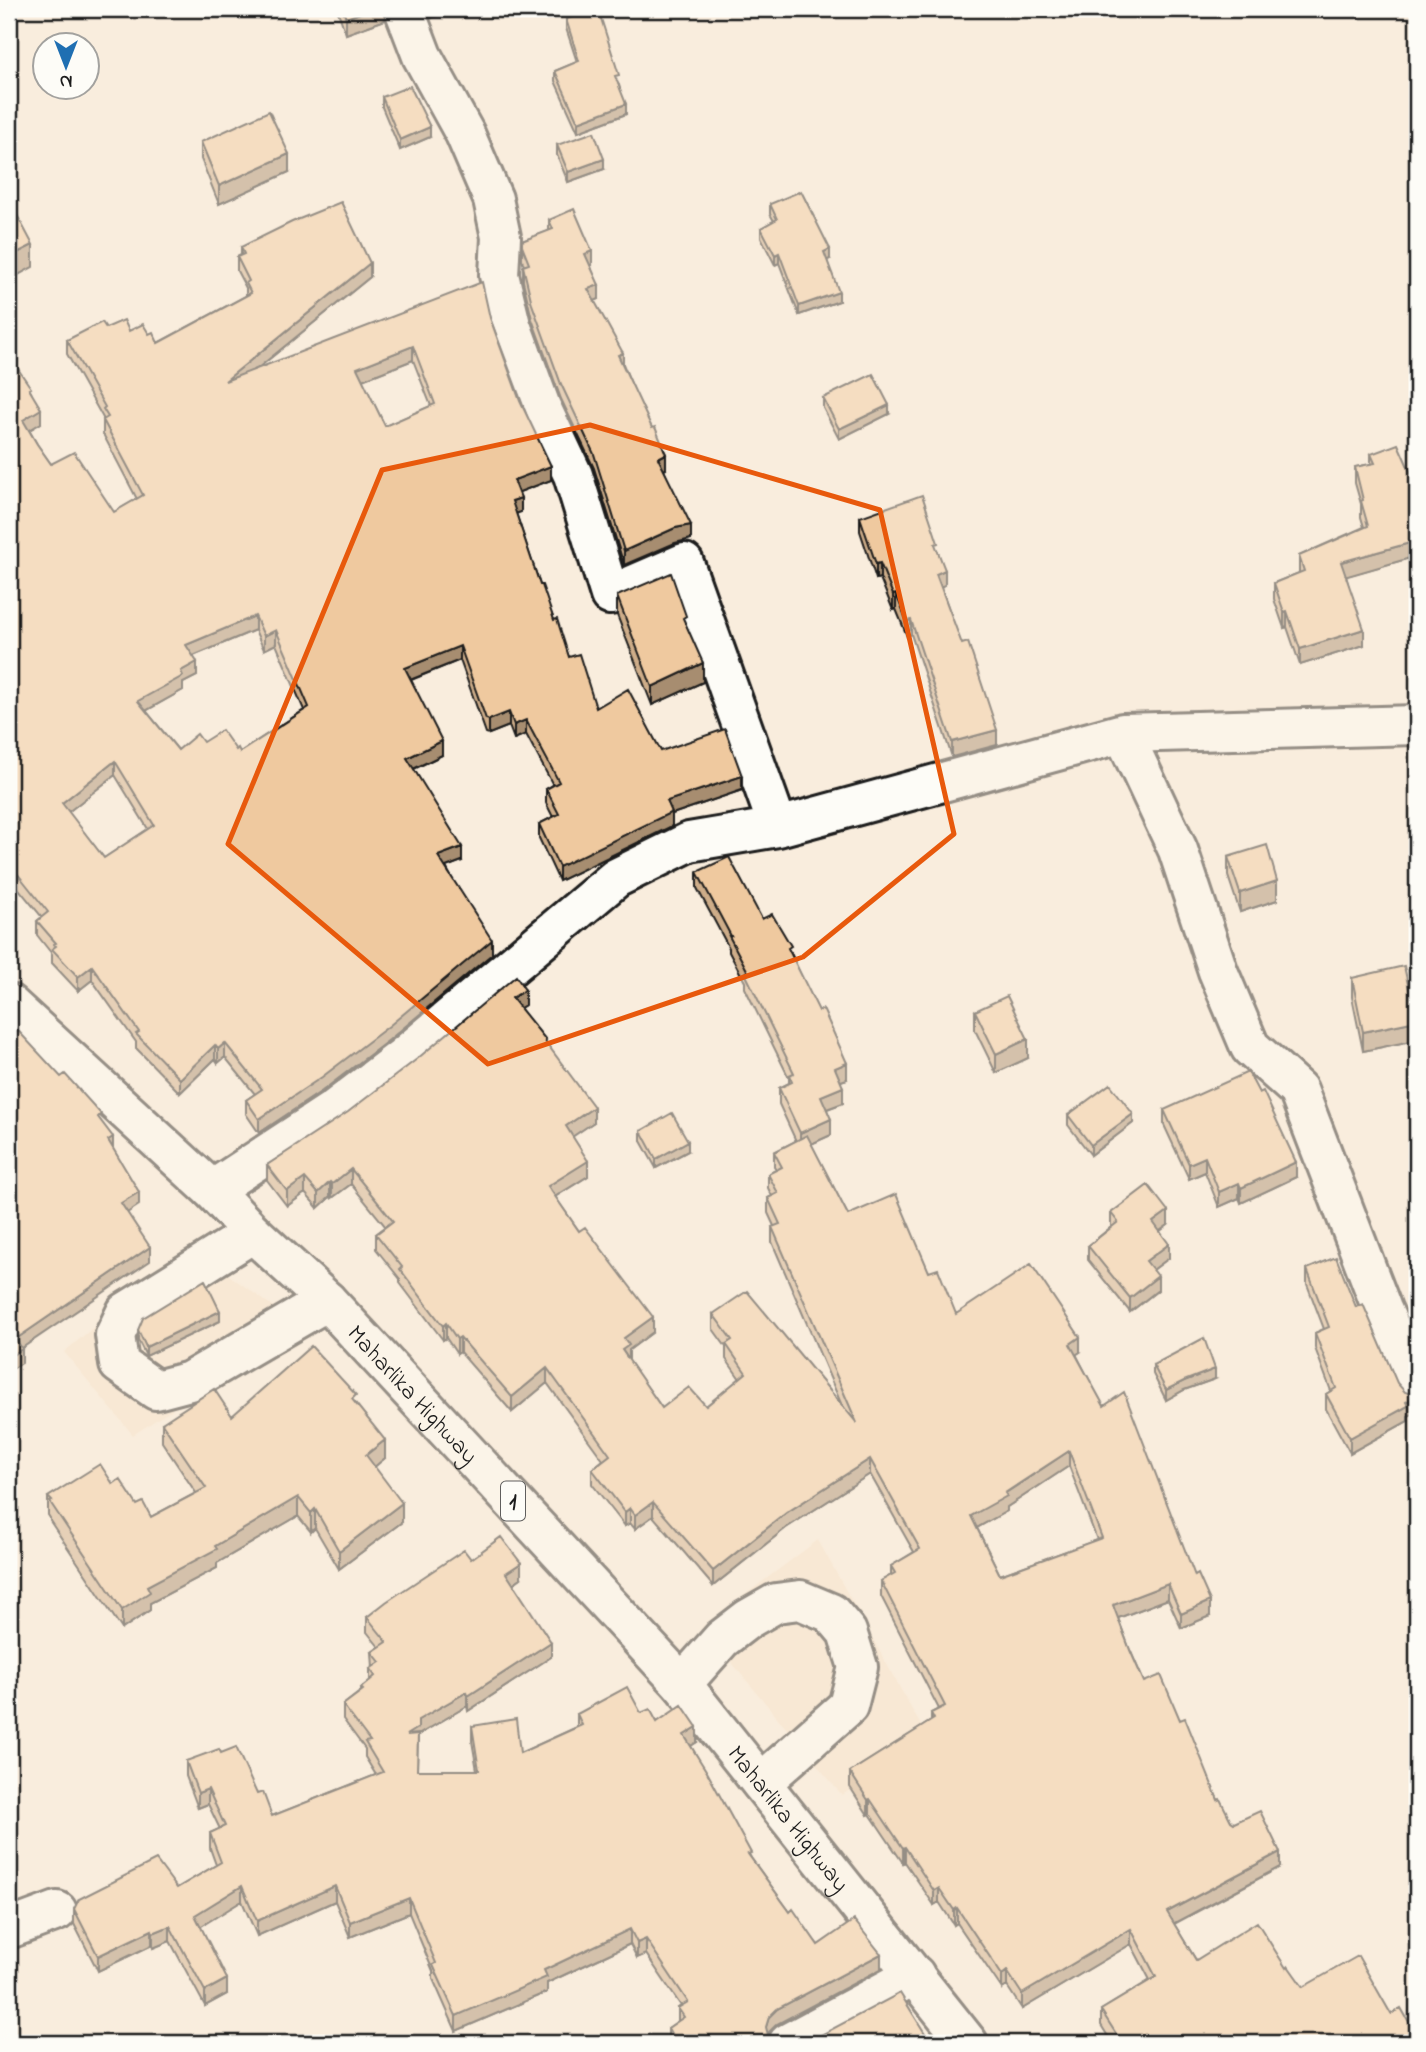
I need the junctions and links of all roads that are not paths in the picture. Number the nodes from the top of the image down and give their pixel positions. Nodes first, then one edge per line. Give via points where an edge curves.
1 (404, 9) edge
2 (1417, 724) edge
3 (1123, 733) junction
4 (778, 827) junction
5 (11, 1009) edge
6 (212, 1190) junction
7 (253, 1233) junction
8 (327, 1301) junction
9 (1417, 1389) edge
10 (682, 1684) junction
11 (761, 1783) junction
12 (57, 1911) dead end
13 (9, 1929) edge
14 (915, 1975) junction
15 (788, 2043) edge
16 (968, 2043) edge

1 - 4 main road via 422,56 465,134 493,198 501,237 499,275 510,325 573,475 610,595 684,564
2 - 3 main road
3 - 4 main road
3 - 9 main road via 1178,850 1218,971 1250,1047 1298,1090
4 - 6 main road via 689,842 617,878 403,1057 335,1109
5 - 6 main road, Maharlika Highway / 1
6 - 7 main road, Maharlika Highway / 1
7 - 8 main road, Maharlika Highway / 1
7 - 8 main road via 126,1312 115,1335 119,1364 156,1390 190,1381
8 - 10 main road, Maharlika Highway / 1
10 - 11 main road, Maharlika Highway / 1
10 - 11 main road via 722,1639 776,1603 800,1600 831,1613 847,1632 858,1667 848,1706
11 - 14 main road, Maharlika Highway / 1
12 - 13 main road
14 - 15 main road
14 - 16 main road, Maharlika Highway / 1

